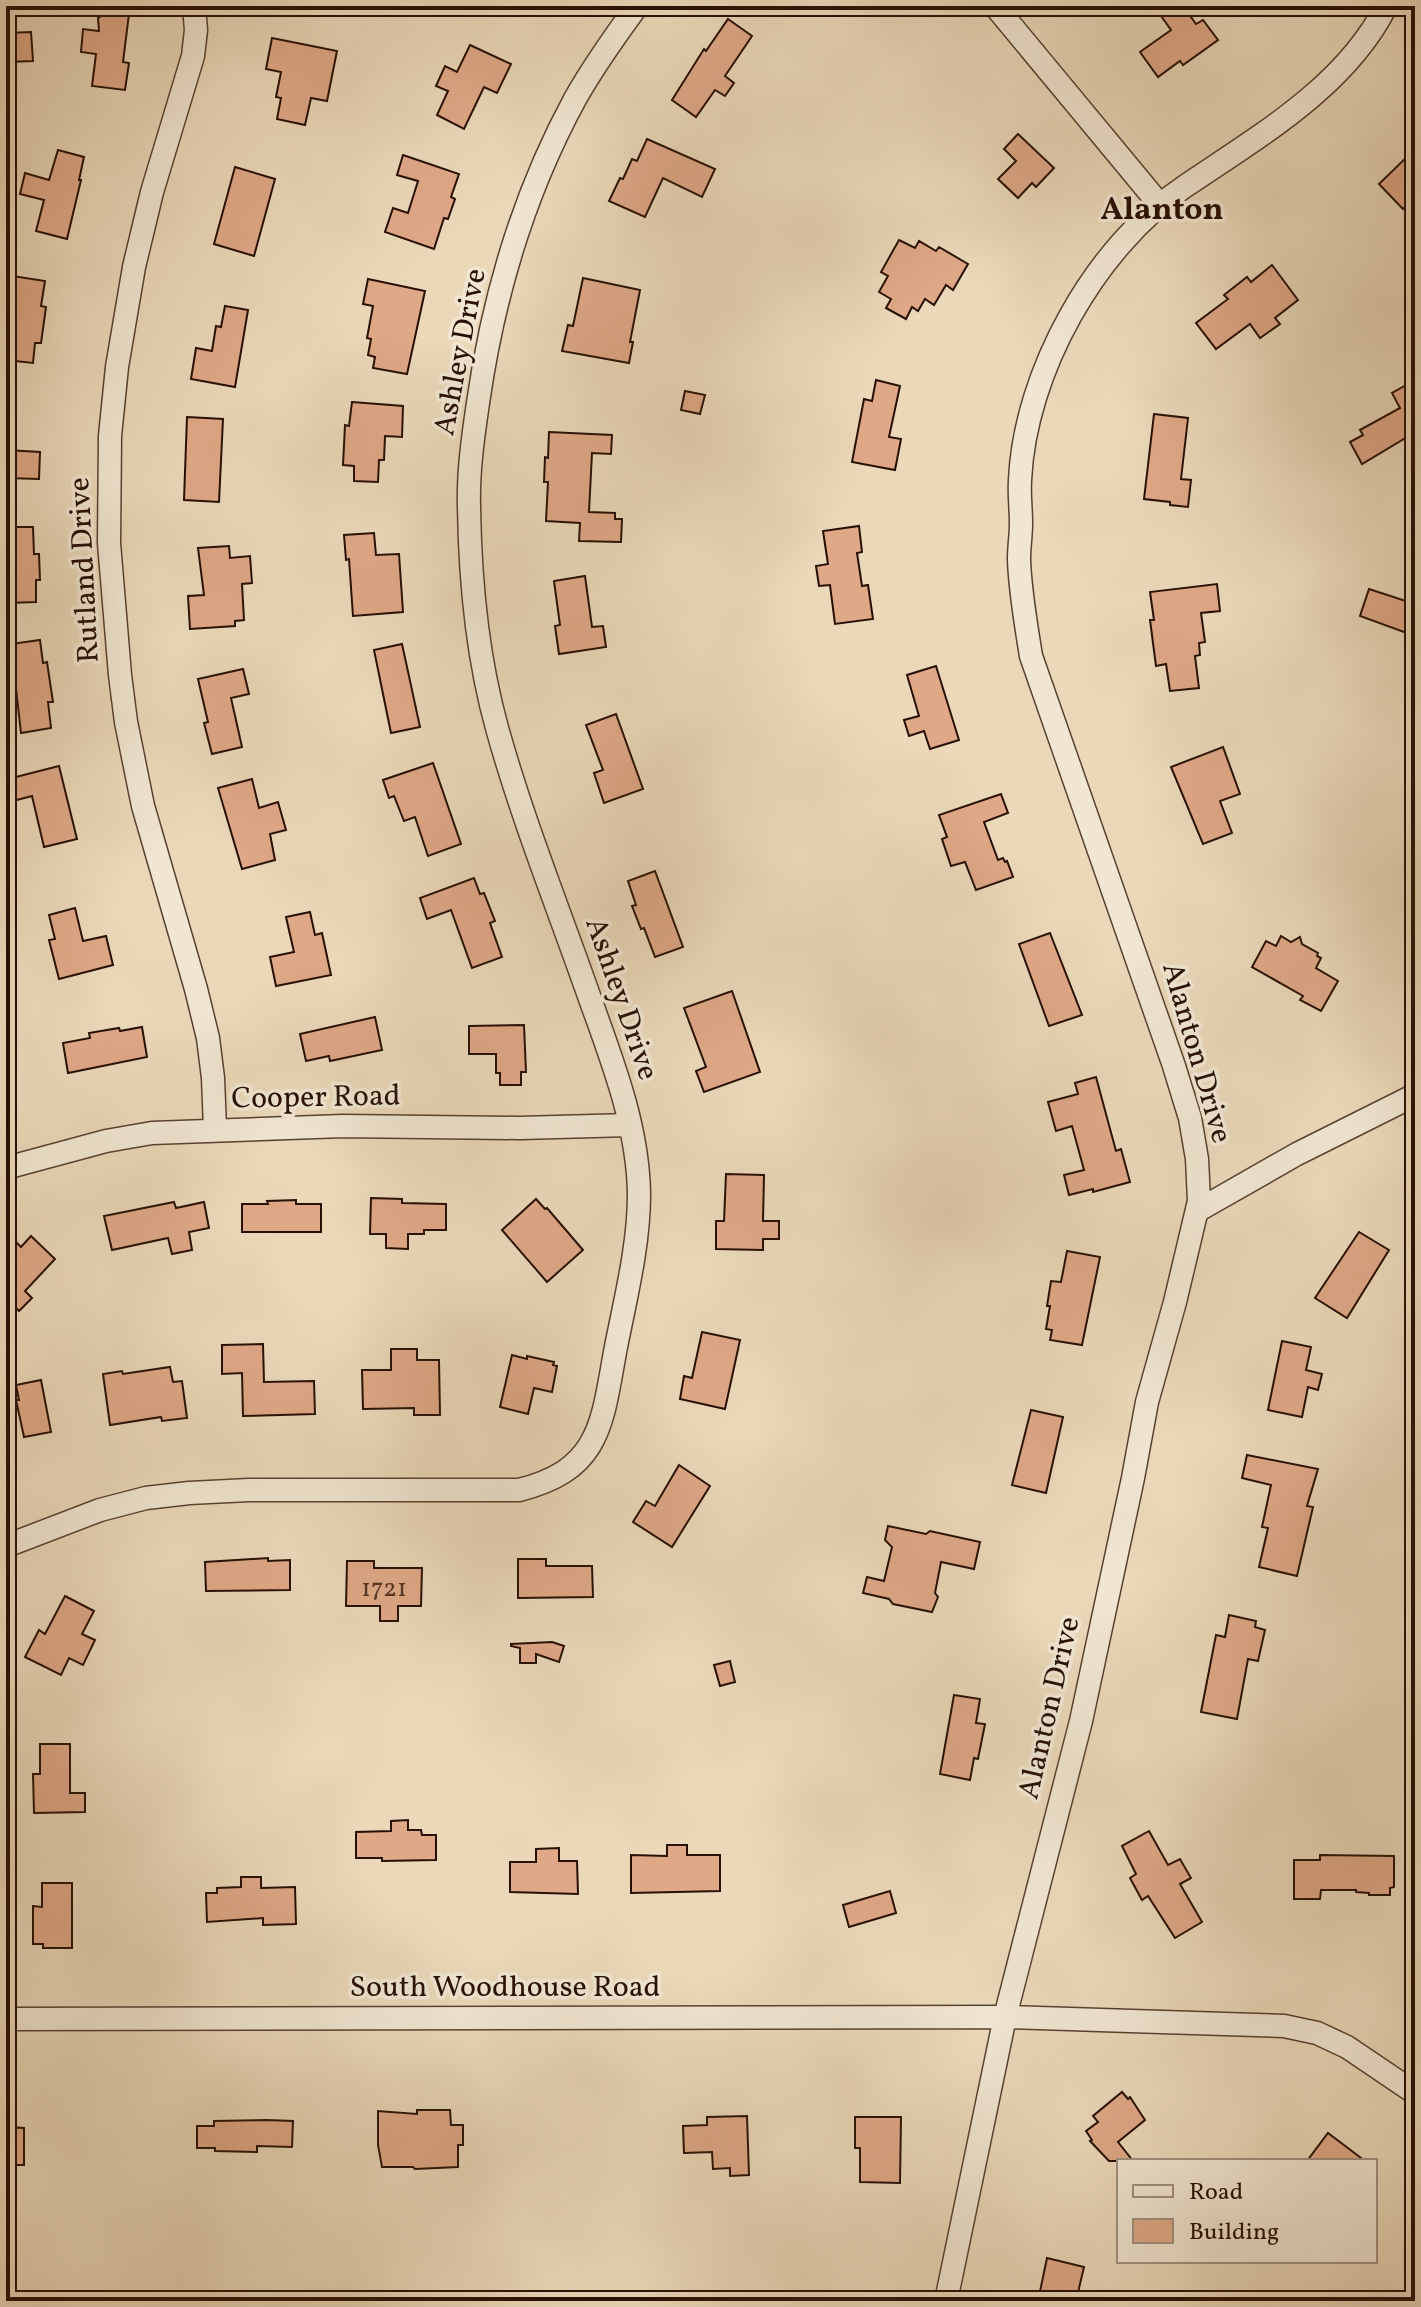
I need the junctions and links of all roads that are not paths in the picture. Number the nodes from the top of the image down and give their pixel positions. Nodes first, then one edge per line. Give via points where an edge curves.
1 (194, 6) edge
2 (637, 6) edge
3 (995, 6) edge
4 (1386, 6) edge
5 (1160, 205) junction
6 (1415, 1095) edge
7 (630, 1125) junction
8 (215, 1129) junction
9 (6, 1168) edge
10 (1197, 1211) junction
11 (6, 1546) edge
12 (1005, 2017) junction
13 (6, 2019) edge
14 (1415, 2093) edge
15 (946, 2301) edge

1 - 8 street, Rutland Drive via 193,56 137,252 117,367 109,543 126,722 143,806 208,1038
2 - 7 street, Ashley Drive via 576,98 524,212 485,351 469,504 474,606 496,725 617,1073
3 - 5 street
4 - 5 street, Alanton Drive via 1362,43 1306,101
5 - 10 street, Alanton Drive via 1105,262 1079,300 1044,374 1023,453 1019,558 1031,656 1190,1118
6 - 10 street
7 - 8 street, Cooper Road
7 - 11 street, Ashley Drive via 639,1192 637,1234 606,1402 592,1445 558,1477 519,1490 249,1490 146,1498
8 - 9 street, Cooper Road via 106,1141
10 - 12 street, Alanton Drive via 1147,1402 1081,1721
12 - 13 street, South Woodhouse Road
12 - 14 street, South Woodhouse Road via 1284,2026 1347,2047
12 - 15 street, Alanton Drive

